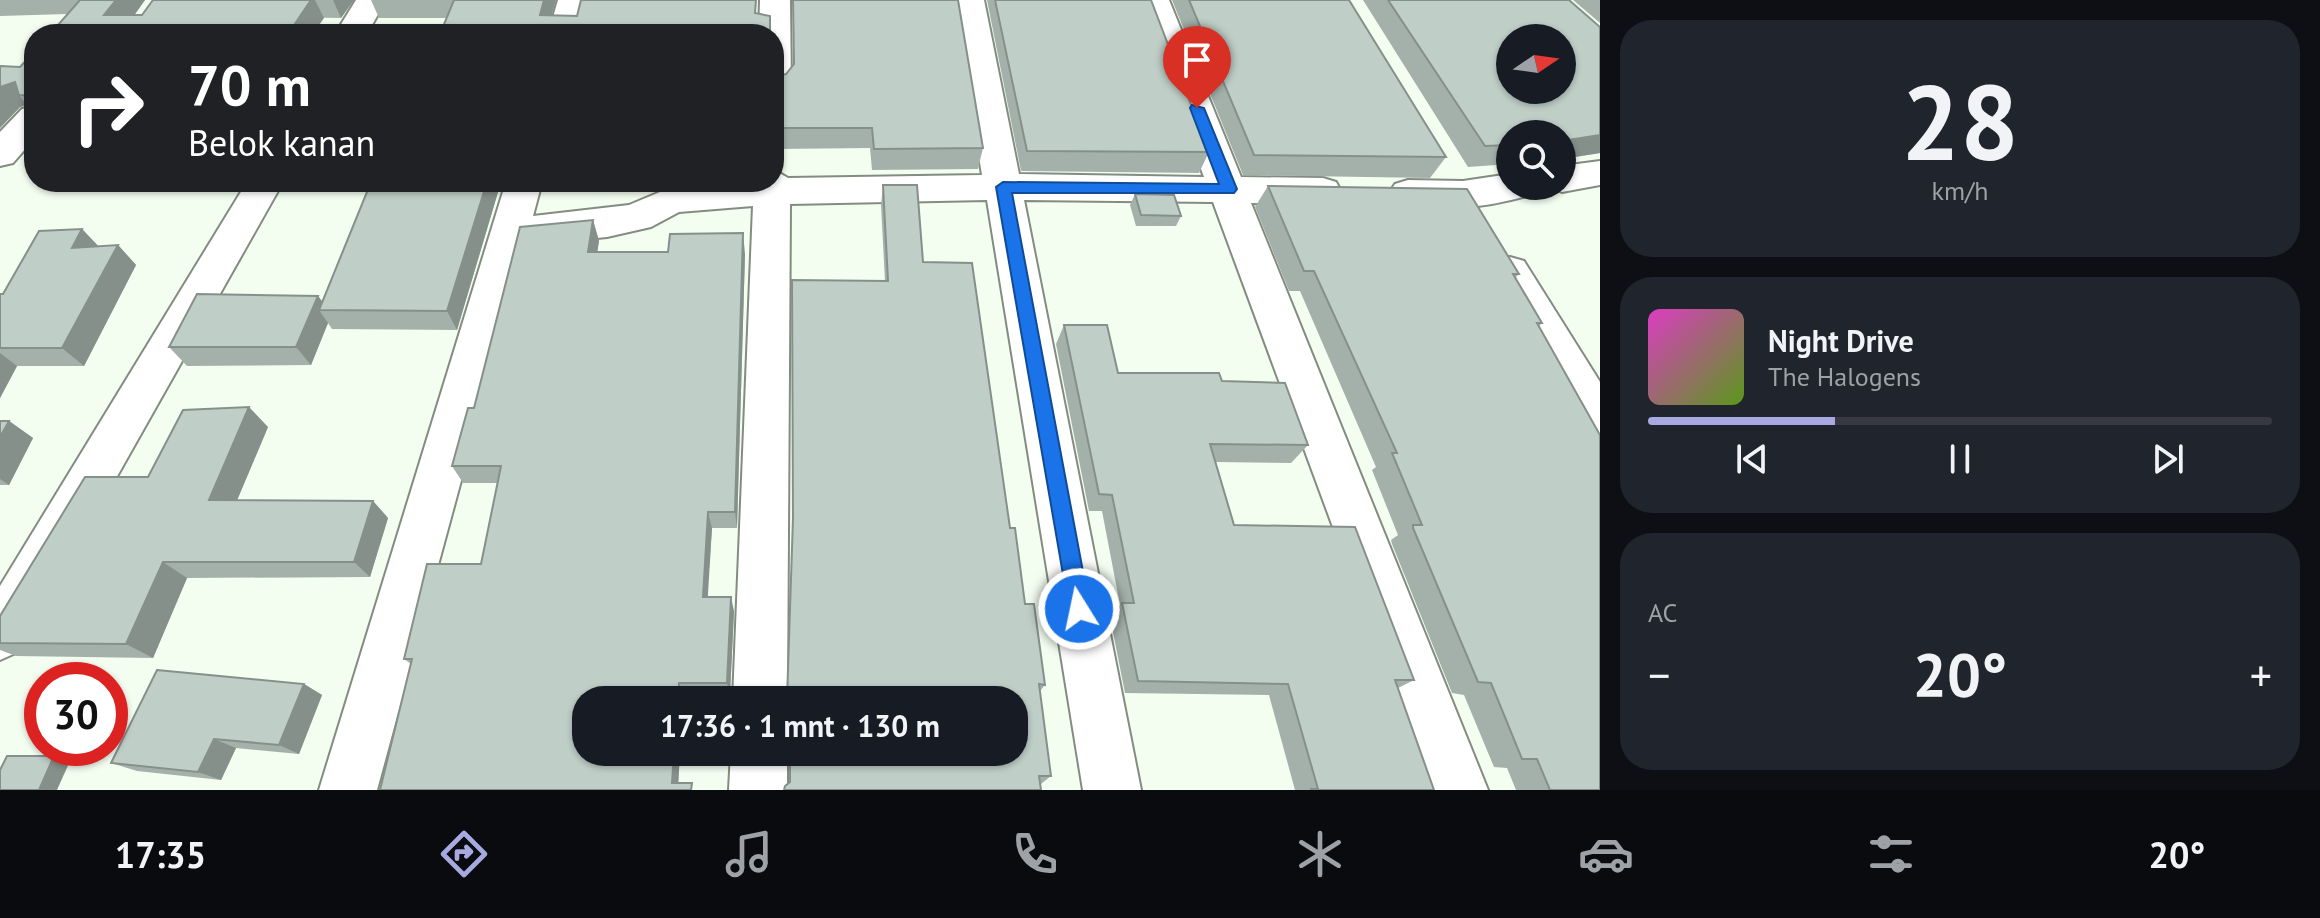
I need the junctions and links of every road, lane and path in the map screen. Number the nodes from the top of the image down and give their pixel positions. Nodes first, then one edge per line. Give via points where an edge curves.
1 (371, 0) edge
2 (573, 0) edge
3 (775, 0) edge
4 (969, 0) edge
5 (1154, 0) edge
6 (357, 24) edge
7 (567, 24) edge
8 (775, 24) edge
9 (24, 128) edge
10 (0, 154) edge
11 (1439, 155) edge
12 (1600, 173) edge
13 (1576, 177) edge
14 (784, 187) edge
15 (1003, 187) junction
16 (1229, 189) junction
17 (259, 192) edge
18 (521, 192) edge
19 (734, 192) edge
20 (772, 192) edge
21 (1502, 200) edge
22 (1479, 221) junction
23 (511, 232) junction
24 (1600, 420) edge
25 (0, 634) edge
26 (760, 686) edge
27 (759, 766) edge
28 (348, 790) edge
29 (758, 790) edge
30 (1112, 790) edge
31 (1459, 790) edge

1 - 6 street
2 - 7 street
3 - 8 street
4 - 15 street
5 - 16 street
9 - 10 street
11 - 22 street
12 - 13 street
14 - 15 street
15 - 16 street
15 - 30 street
16 - 22 street via 1362,192
16 - 31 street
17 - 25 street
18 - 23 street
19 - 23 street via 672,200 638,217 607,223
20 - 26 street
21 - 22 street
22 - 24 street
23 - 28 street
27 - 29 street

